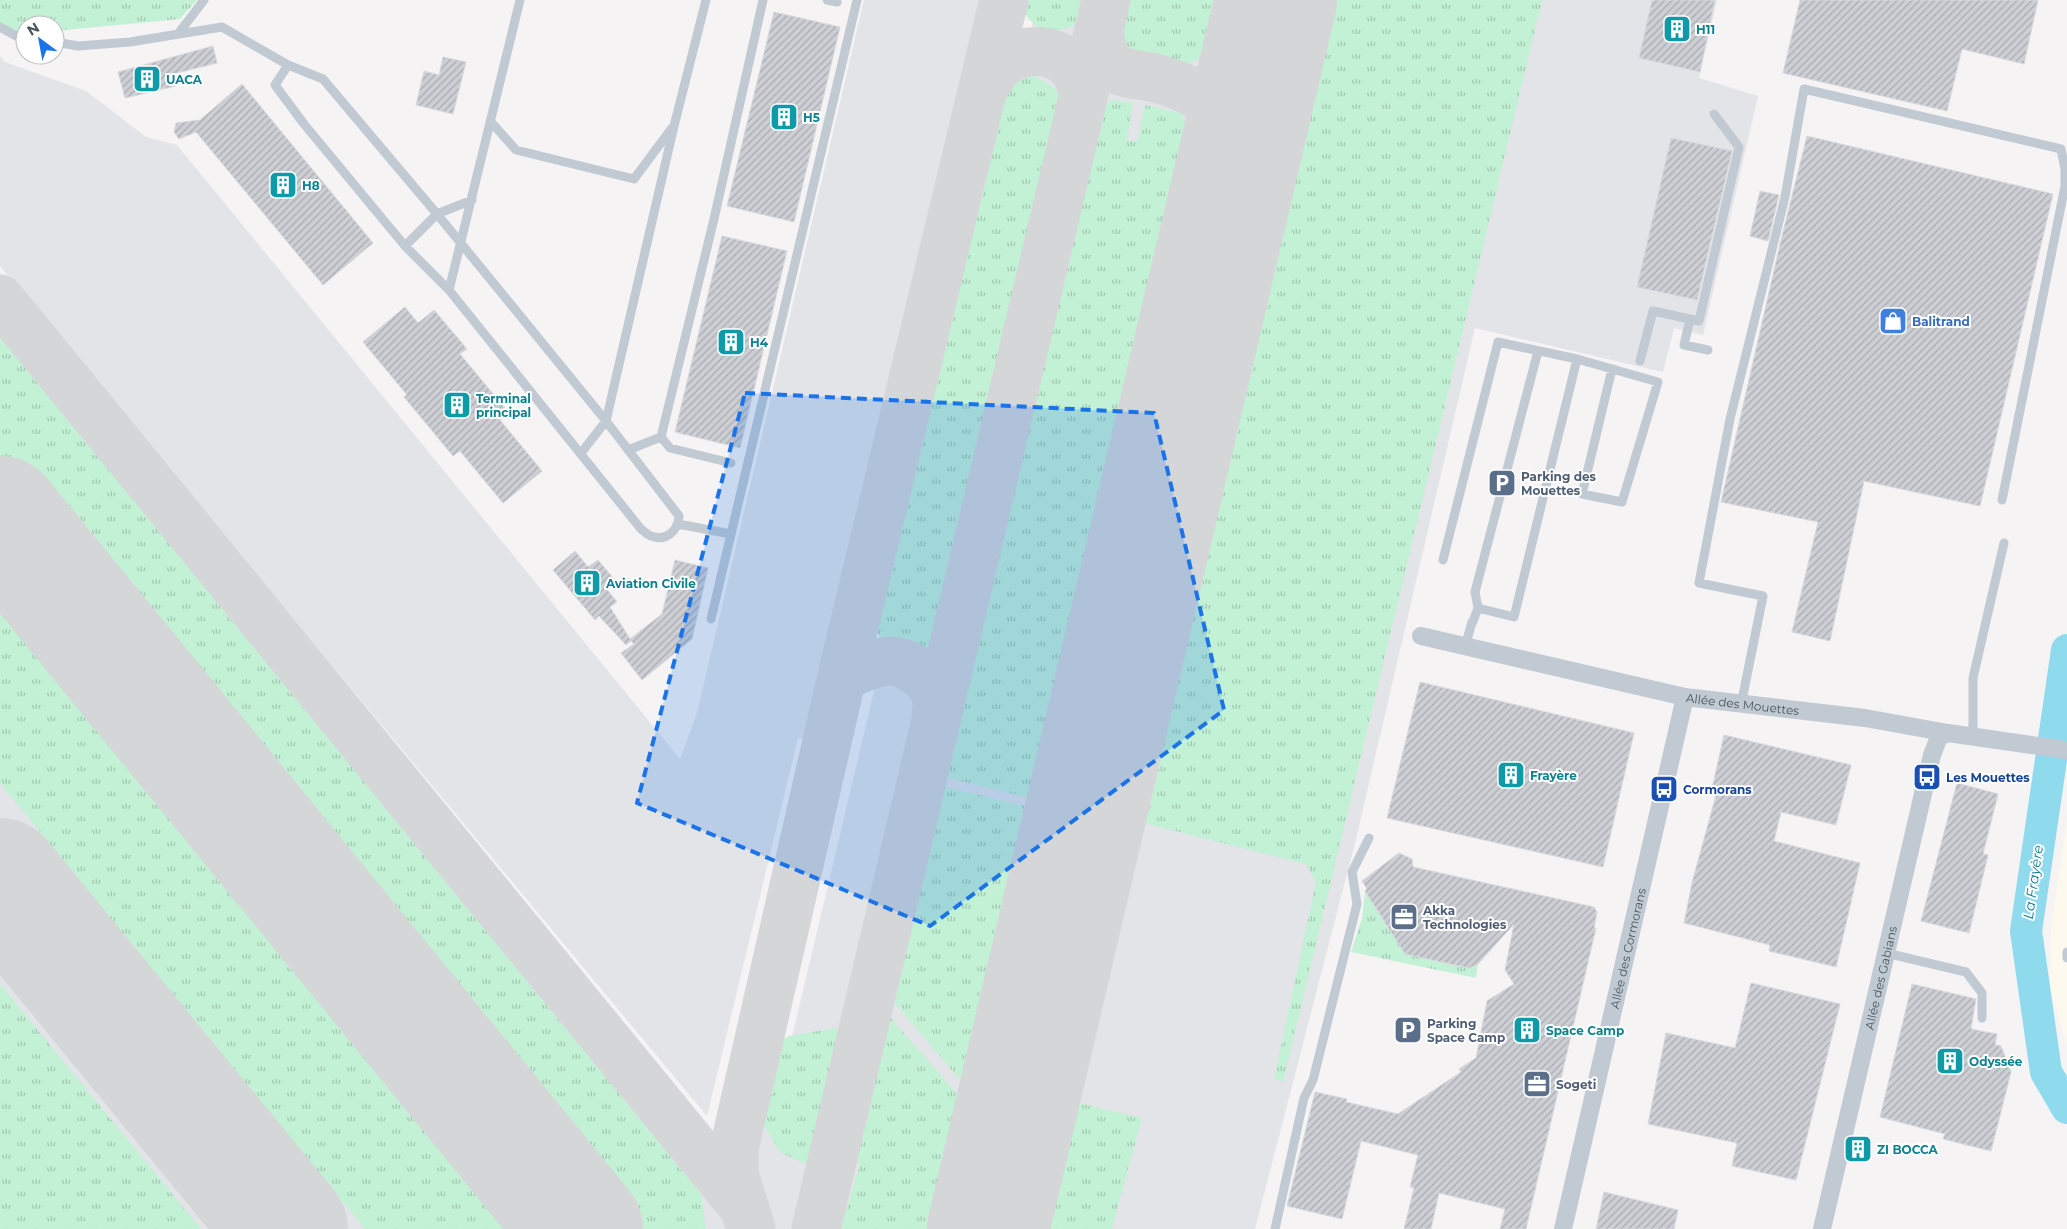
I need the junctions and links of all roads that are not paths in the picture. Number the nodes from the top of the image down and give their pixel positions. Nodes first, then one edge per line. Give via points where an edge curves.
1 (204, 0) edge
2 (520, 0) edge
3 (706, 0) edge
4 (763, 0) edge
5 (827, 0) edge
6 (857, 0) edge
7 (837, 2) dead end
8 (0, 27) edge
9 (178, 34) junction
10 (15, 35) edge
11 (65, 44) edge
12 (288, 65) junction
13 (1714, 114) dead end
14 (491, 122) junction
15 (674, 126) junction
16 (472, 200) junction
17 (437, 214) junction
18 (462, 244) junction
19 (405, 246) junction
20 (449, 290) junction
21 (1690, 319) junction
22 (1708, 350) dead end
23 (1538, 351) junction
24 (1577, 359) junction
25 (1640, 361) dead end
26 (1612, 369) junction
27 (606, 421) junction
28 (661, 437) junction
29 (628, 450) junction
30 (581, 453) junction
31 (731, 463) dead end
32 (2002, 500) dead end
33 (678, 524) junction
34 (732, 534) junction
35 (2004, 543) dead end
36 (1443, 560) dead end
37 (1478, 608) junction
38 (711, 619) dead end
39 (1421, 636) dead end
40 (1466, 647) junction
41 (1685, 697) junction
42 (1741, 705) junction
43 (1948, 733) junction
44 (1973, 737) junction
45 (2067, 750) edge
46 (1369, 838) dead end
47 (2067, 952) edge
48 (1886, 953) junction
49 (2067, 958) edge
50 (1982, 1018) dead end
51 (1275, 1229) edge
52 (1563, 1229) edge
53 (1822, 1229) edge

1 - 9 lane
2 - 14 lane
3 - 15 lane
4 - 28 lane
5 - 7 lane
6 - 34 lane
8 - 10 lane
9 - 11 lane via 130,42 78,46
9 - 12 lane via 222,27
12 - 17 lane via 323,79
12 - 19 lane via 275,85
13 - 21 lane via 1739,147 1699,321
14 - 15 lane via 516,150 634,179
14 - 16 lane
15 - 27 lane
16 - 17 lane
16 - 18 lane
17 - 18 lane
17 - 19 lane
18 - 20 lane
18 - 27 lane
19 - 20 lane
20 - 30 lane
21 - 22 lane via 1684,345
21 - 25 lane via 1653,311
23 - 24 lane
23 - 36 lane via 1498,342
23 - 37 lane via 1475,592
24 - 26 lane
24 - 37 lane via 1514,617
26 - 26 lane via 1658,382 1622,502 1582,494
27 - 29 lane
27 - 30 lane
28 - 29 lane
28 - 31 lane via 670,448
29 - 33 lane via 678,516
30 - 33 lane via 641,529 651,536 663,537 673,533
32 - 42 lane via 2065,186 2061,149 1804,89 1786,197 1730,419 1699,583 1763,596
33 - 34 lane
34 - 38 lane
35 - 44 lane via 1973,678
37 - 40 lane
39 - 40 street, Allée des Mouettes
40 - 41 street, Allée des Mouettes
41 - 42 street, Allée des Mouettes
41 - 52 street, Allée des Cormorans
42 - 43 street, Allée des Mouettes via 1866,718
43 - 44 street, Allée des Mouettes
43 - 48 street, Allée des Gabians via 1939,737 1934,746
44 - 45 street, Allée des Mouettes
46 - 51 lane via 1352,872 1357,904 1313,1080 1304,1098
47 - 49 lane
48 - 50 lane via 1966,972 1982,993
48 - 53 street, Allée des Gabians

